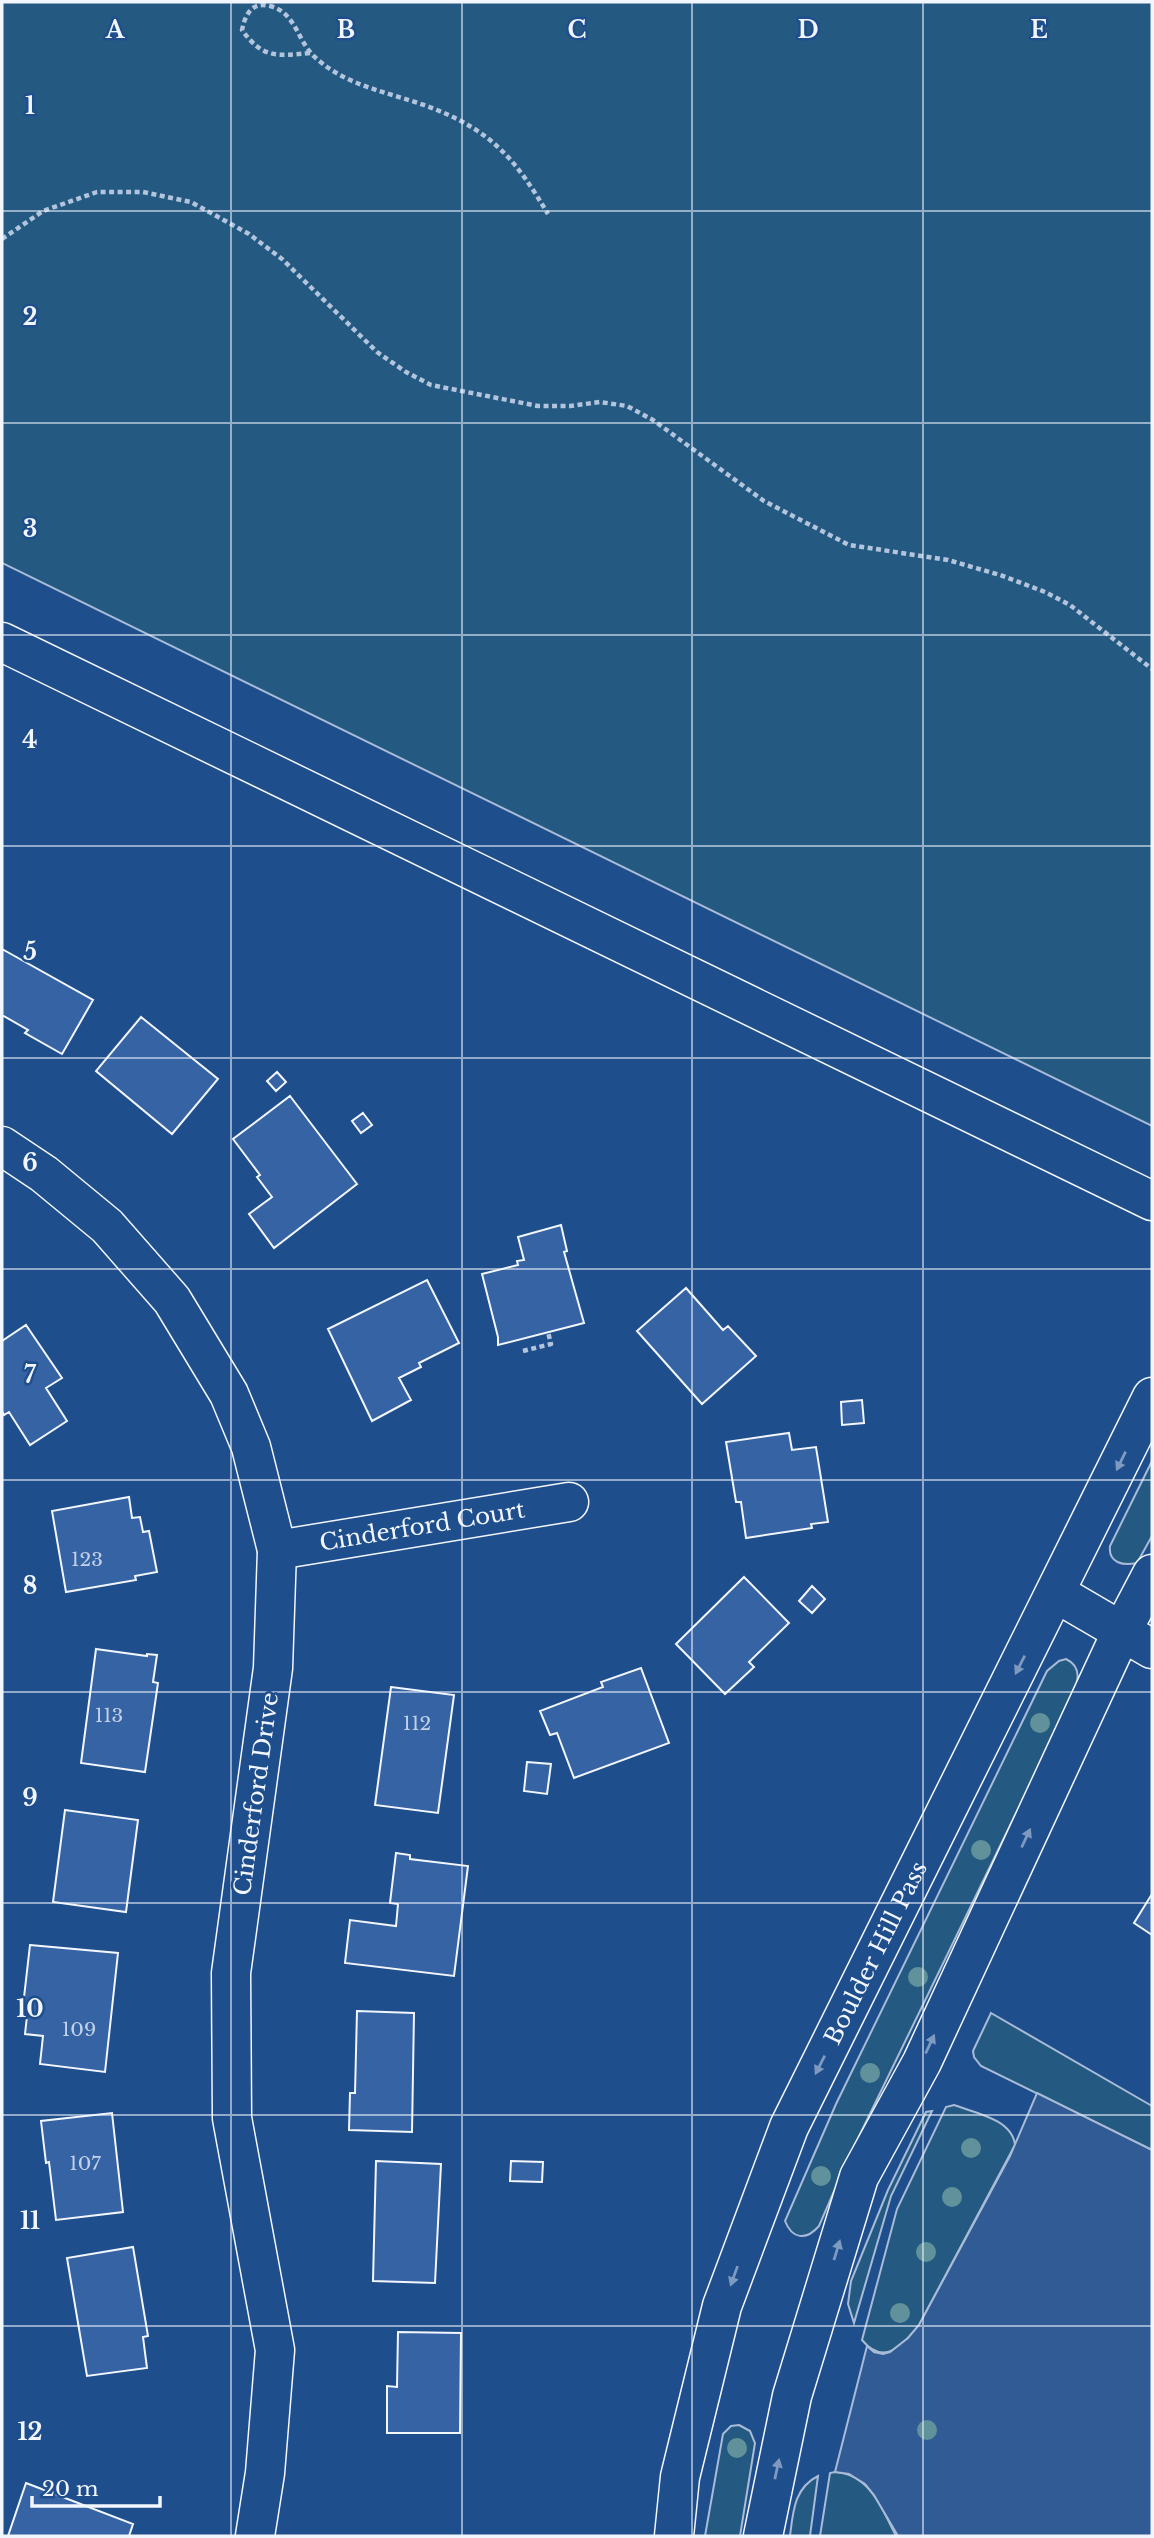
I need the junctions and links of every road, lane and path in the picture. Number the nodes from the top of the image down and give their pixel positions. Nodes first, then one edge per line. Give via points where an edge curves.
1 (310, 53) junction
2 (548, 214) dead end
3 (2, 239) edge
4 (2, 642) edge
5 (1152, 668) edge
6 (2, 1146) edge
7 (1152, 1201) edge
8 (548, 1332) dead end
9 (523, 1351) dead end
10 (1152, 1397) edge
11 (569, 1502) dead end
12 (277, 1550) junction
13 (1152, 1574) edge
14 (1056, 1593) junction
15 (1137, 1640) edge
16 (255, 2536) edge
17 (674, 2536) edge
18 (762, 2536) edge

1 - 1 path via 284,13 269,5 246,14 242,30 263,52
1 - 2 path via 328,68 372,89 437,110 491,139 528,180
3 - 5 path via 43,211 97,192 143,192 191,202 249,234 282,259 377,352 431,386 538,406 600,402 626,406 653,420 764,501 849,545 948,560 1045,592
4 - 7 street
6 - 12 street, Cinderford Drive via 107,1226 173,1300 229,1394 251,1447
8 - 9 path via 551,1345
10 -> 14 street, Boulder Hill Pass
11 - 12 street, Cinderford Court
12 - 16 street, Cinderford Drive via 273,1668 231,1973 232,2118 275,2350
13 - 15 street
14 - 15 street
14 -> 17 street, Boulder Hill Pass via 789,2127 722,2306 680,2477
18 -> 15 street via 792,2396 859,2177

